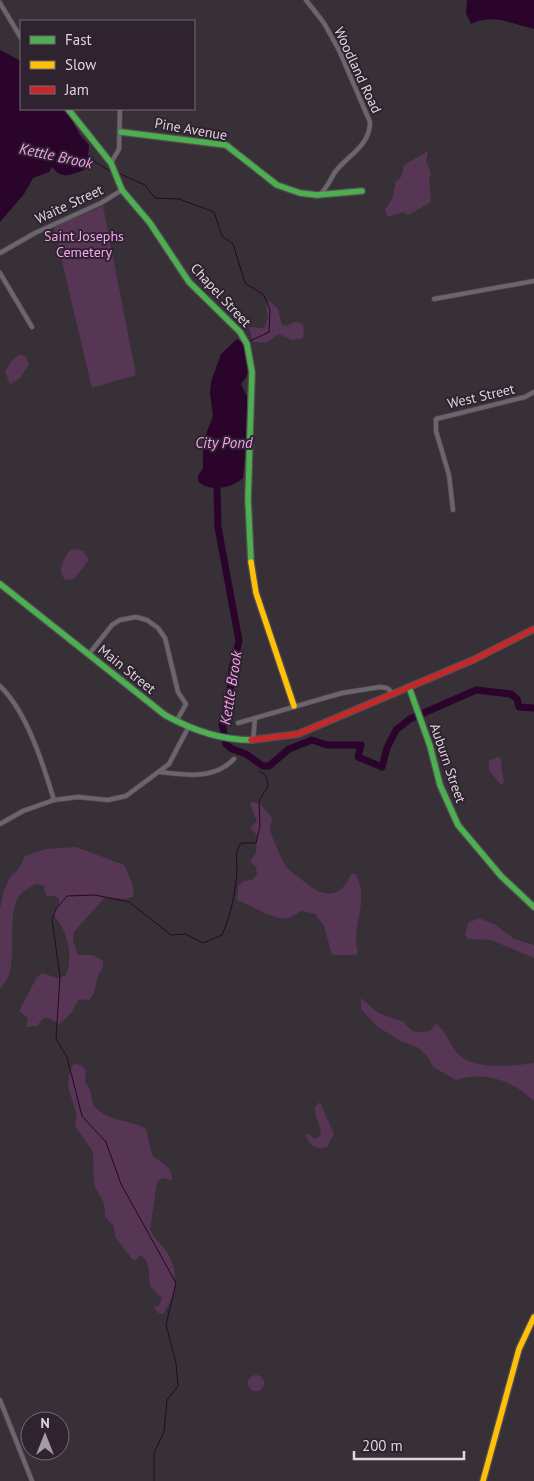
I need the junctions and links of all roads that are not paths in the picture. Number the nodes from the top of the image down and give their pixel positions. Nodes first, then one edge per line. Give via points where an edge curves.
1 (306, 0) edge
2 (0, 3) edge
3 (20, 36) edge
4 (69, 110) edge
5 (120, 110) edge
6 (121, 132) junction
7 (111, 163) junction
8 (122, 190) junction
9 (362, 191) dead end
10 (317, 195) junction
11 (0, 253) edge
12 (0, 273) edge
13 (534, 281) edge
14 (434, 299) dead end
15 (32, 327) dead end
16 (534, 392) edge
17 (453, 510) dead end
18 (2, 588) edge
19 (534, 630) edge
20 (89, 654) junction
21 (409, 687) junction
22 (1, 689) edge
23 (373, 689) junction
24 (394, 694) junction
25 (385, 697) junction
26 (294, 706) junction
27 (255, 718) junction
28 (176, 722) junction
29 (238, 723) dead end
30 (188, 728) junction
31 (253, 741) junction
32 (234, 759) dead end
33 (172, 760) junction
34 (160, 772) junction
35 (173, 774) junction
36 (54, 800) junction
37 (0, 824) edge
38 (534, 907) edge
39 (534, 1317) edge
40 (0, 1400) edge
41 (32, 1481) edge
42 (483, 1481) edge

1 - 10 street, Woodland Road via 339,50 370,122 363,144
2 - 3 street
4 - 7 main road, Chapel Street
5 - 6 street
6 - 7 street via 119,148
6 - 10 main road, Pine Avenue via 226,145 277,185
7 - 8 main road, Chapel Street
8 - 11 street, Waite Street
8 - 26 main road, Chapel Street via 150,223 189,282 236,328 247,344 252,372 248,499 250,559 256,593
9 - 10 main road, Pine Avenue
12 - 15 street
13 - 14 street
16 - 17 street, West Street via 436,419
18 - 20 main road, Main Street
19 - 21 main road, Main Street
20 - 28 main road, Main Street
20 - 28 street via 112,625 120,620 136,617 152,623 164,638 178,692 186,704
21 - 24 main road, Main Street
21 - 38 main road, Auburn Street via 440,785 458,824 501,876
22 - 36 street via 12,698 37,751
23 - 24 street via 387,688
23 - 25 street
23 - 26 street via 342,693
24 - 25 main road, Main Street
25 - 31 main road, Main Street via 298,734
26 - 27 street
27 - 29 street
27 - 31 street
28 - 30 main road, Main Street
30 - 31 main road, Main Street via 222,738
30 - 33 street
32 - 35 street via 226,767 211,773
33 - 34 street
33 - 35 street
34 - 35 street
34 - 36 street via 119,799 74,797
36 - 37 street via 23,811
39 - 42 main road via 519,1349
40 - 41 street

